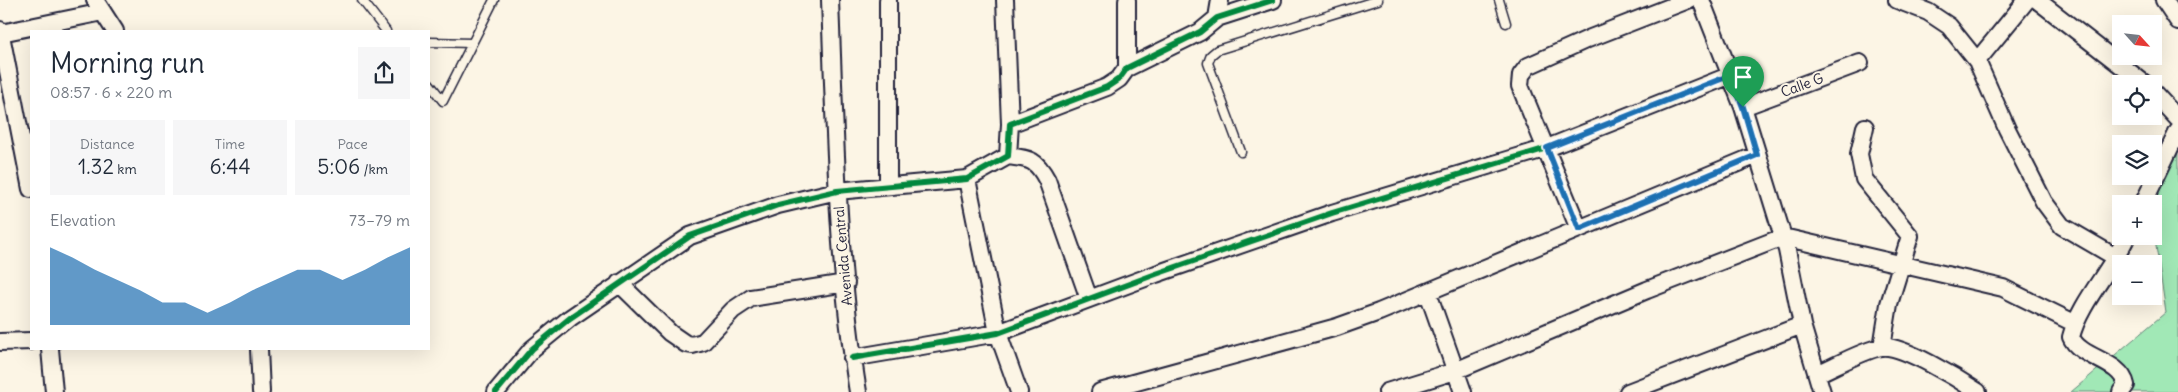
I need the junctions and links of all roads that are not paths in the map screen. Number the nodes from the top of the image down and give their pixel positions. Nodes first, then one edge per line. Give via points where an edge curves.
1 (362, 0) edge
2 (494, 0) edge
3 (830, 0) edge
4 (888, 0) edge
5 (1005, 0) edge
6 (1127, 0) edge
7 (1220, 0) edge
8 (1273, 0) edge
9 (1378, 0) edge
10 (1498, 0) edge
11 (1688, 0) edge
12 (1700, 0) edge
13 (1897, 0) edge
14 (2027, 0) edge
15 (2037, 0) edge
16 (2164, 0) edge
17 (99, 6) edge
18 (1217, 18) junction
19 (2178, 21) edge
20 (1506, 23) dead end
21 (114, 30) edge
22 (385, 30) edge
23 (0, 31) edge
24 (430, 42) edge
25 (472, 43) junction
26 (1978, 61) junction
27 (1860, 63) dead end
28 (1127, 68) junction
29 (4, 74) edge
30 (1731, 75) junction
31 (2133, 75) edge
32 (430, 84) edge
33 (2162, 102) edge
34 (1743, 107) junction
35 (2178, 119) edge
36 (1010, 124) junction
37 (1865, 127) dead end
38 (2178, 131) edge
39 (27, 145) edge
40 (1547, 148) junction
41 (1241, 152) dead end
42 (1757, 155) junction
43 (1008, 156) junction
44 (30, 178) edge
45 (967, 179) junction
46 (888, 185) junction
47 (837, 191) junction
48 (2147, 195) edge
49 (1579, 229) junction
50 (1783, 237) junction
51 (2112, 255) edge
52 (1902, 264) junction
53 (2112, 266) edge
54 (846, 283) junction
55 (619, 284) junction
56 (1428, 292) junction
57 (1089, 299) junction
58 (2074, 323) junction
59 (1802, 325) junction
60 (998, 333) junction
61 (30, 340) edge
62 (0, 342) edge
63 (1882, 347) junction
64 (50, 350) edge
65 (259, 350) edge
66 (852, 358) junction
67 (1455, 371) junction
68 (1817, 374) junction
69 (54, 392) edge
70 (261, 392) edge
71 (496, 392) edge
72 (858, 392) edge
73 (1019, 392) edge
74 (1100, 392) edge
75 (1387, 392) edge
76 (1463, 392) edge
77 (1628, 392) edge
78 (1822, 392) edge
79 (1978, 392) edge
80 (2121, 392) edge

1 - 22 lane
2 - 25 lane
3 - 47 street, Avenida Central
4 - 46 street
5 - 36 street
6 - 28 street
7 - 18 street
8 - 18 street
9 - 41 lane via 1217,50 1211,55 1208,63
10 - 20 lane
11 - 40 street via 1528,66 1521,75 1520,86
12 - 30 street
13 - 26 street via 1928,12 1950,26
14 - 26 street
15 - 31 street
16 - 19 street
17 - 21 street
17 - 23 street
18 - 28 street via 1200,32
23 - 29 street
24 - 25 lane
25 - 32 lane via 443,101
26 - 51 street via 2007,129 2044,202 2062,226
27 - 34 street, Calle G
28 - 36 street via 1107,87
29 - 39 street
30 - 34 street
30 - 40 street
33 - 35 street
34 - 42 street
36 - 43 street
37 - 52 street via 1859,154 1864,179 1910,236
38 - 48 street
39 - 44 street
40 - 49 street
40 - 57 street via 1332,213
42 - 49 street
42 - 50 street
43 - 45 street
43 - 57 street via 1032,160 1041,167
45 - 46 street
45 - 60 street
46 - 47 street
47 - 54 street, Avenida Central
47 - 55 street via 778,205 690,236
49 - 56 street
50 - 52 street
50 - 59 street
50 - 67 street via 1646,290
52 - 58 street via 2003,288
52 - 63 street via 1889,304
53 - 58 street
54 - 55 street via 750,298 733,310 703,342 692,345 670,333
54 - 66 street, Avenida Central
55 - 71 street via 532,349
56 - 67 street
56 - 74 street via 1337,327
57 - 60 street
58 - 80 street via 2072,342 2121,375 2126,384
59 - 68 street
59 - 77 street
60 - 66 street
60 - 73 street
61 - 62 street
63 - 68 street
63 - 79 street via 1907,352
64 - 69 street
65 - 70 street
66 - 72 street, Avenida Central
67 - 75 street
67 - 76 street
68 - 78 street

